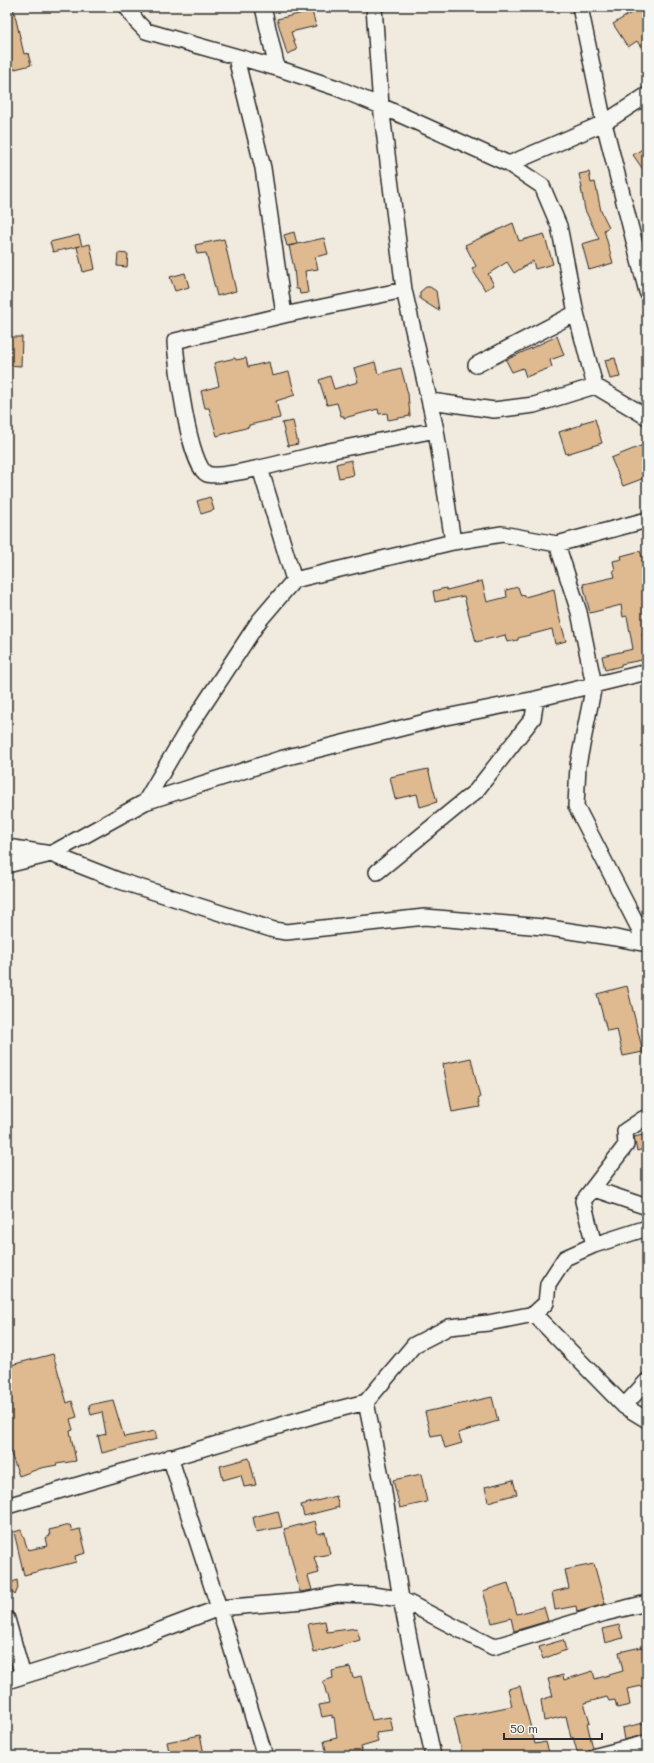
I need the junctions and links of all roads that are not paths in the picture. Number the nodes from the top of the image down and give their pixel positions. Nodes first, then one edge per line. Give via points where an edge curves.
1 (127, 7) edge
2 (263, 7) edge
3 (374, 7) edge
4 (580, 7) edge
5 (236, 58) junction
6 (277, 68) junction
7 (647, 95) edge
8 (381, 106) junction
9 (604, 123) junction
10 (510, 164) junction
11 (645, 269) edge
12 (404, 290) junction
13 (647, 292) edge
14 (576, 313) junction
15 (284, 315) junction
16 (476, 365) dead end
17 (594, 386) junction
18 (431, 401) junction
19 (647, 417) edge
20 (436, 430) junction
21 (260, 468) junction
22 (647, 520) edge
23 (453, 542) junction
24 (557, 544) junction
25 (294, 580) junction
26 (647, 672) edge
27 (594, 685) junction
28 (536, 699) junction
29 (145, 802) junction
30 (7, 847) edge
31 (51, 854) junction
32 (7, 865) edge
33 (377, 872) dead end
34 (647, 944) edge
35 (647, 1117) edge
36 (594, 1189) junction
37 (647, 1207) edge
38 (647, 1228) edge
39 (594, 1245) junction
40 (534, 1314) junction
41 (647, 1382) edge
42 (366, 1402) junction
43 (624, 1406) junction
44 (647, 1420) edge
45 (170, 1457) junction
46 (7, 1506) edge
47 (401, 1599) junction
48 (647, 1603) edge
49 (220, 1608) junction
50 (7, 1619) edge
51 (23, 1676) junction
52 (7, 1681) edge
53 (647, 1743) edge
54 (265, 1756) edge
55 (433, 1756) edge
56 (596, 1756) edge

1 - 5 street via 146,31
2 - 6 street
3 - 8 street
4 - 9 street
5 - 6 street
5 - 15 street via 263,168
6 - 8 street
7 - 9 street
8 - 10 street
8 - 12 street
9 - 10 street
9 - 11 street
10 - 14 street via 542,186 559,226
11 - 13 street
12 - 15 street
12 - 18 street
14 - 16 street
14 - 17 street
15 - 21 street via 175,341 178,377 193,448 200,468 215,476
17 - 18 street via 534,405 494,410
17 - 19 street
18 - 20 street
20 - 21 street
20 - 23 street
21 - 25 street
22 - 24 street
23 - 24 street via 502,534
23 - 25 street
24 - 27 street via 579,612
25 - 29 street via 259,621 186,732
26 - 27 street
27 - 28 street
27 - 34 street via 578,765 576,806
28 - 29 street via 441,718 280,759
28 - 33 street via 533,718 476,791
29 - 31 street
30 - 31 street
31 - 32 street
31 - 34 street via 120,881 286,932 425,917 544,927
35 - 36 street via 625,1131 626,1145
36 - 37 street
36 - 39 street via 583,1201
38 - 39 street
39 - 40 street via 565,1258 548,1284 546,1303
40 - 42 street via 448,1326 414,1345
40 - 43 street
41 - 43 street
42 - 45 street
42 - 47 street via 383,1486
43 - 44 street
45 - 46 street
45 - 49 street
47 - 48 street via 493,1647
47 - 49 street via 372,1594 338,1594 304,1601
47 - 55 street
49 - 51 street via 116,1647
49 - 54 street
50 - 51 street
51 - 52 street
53 - 56 street

